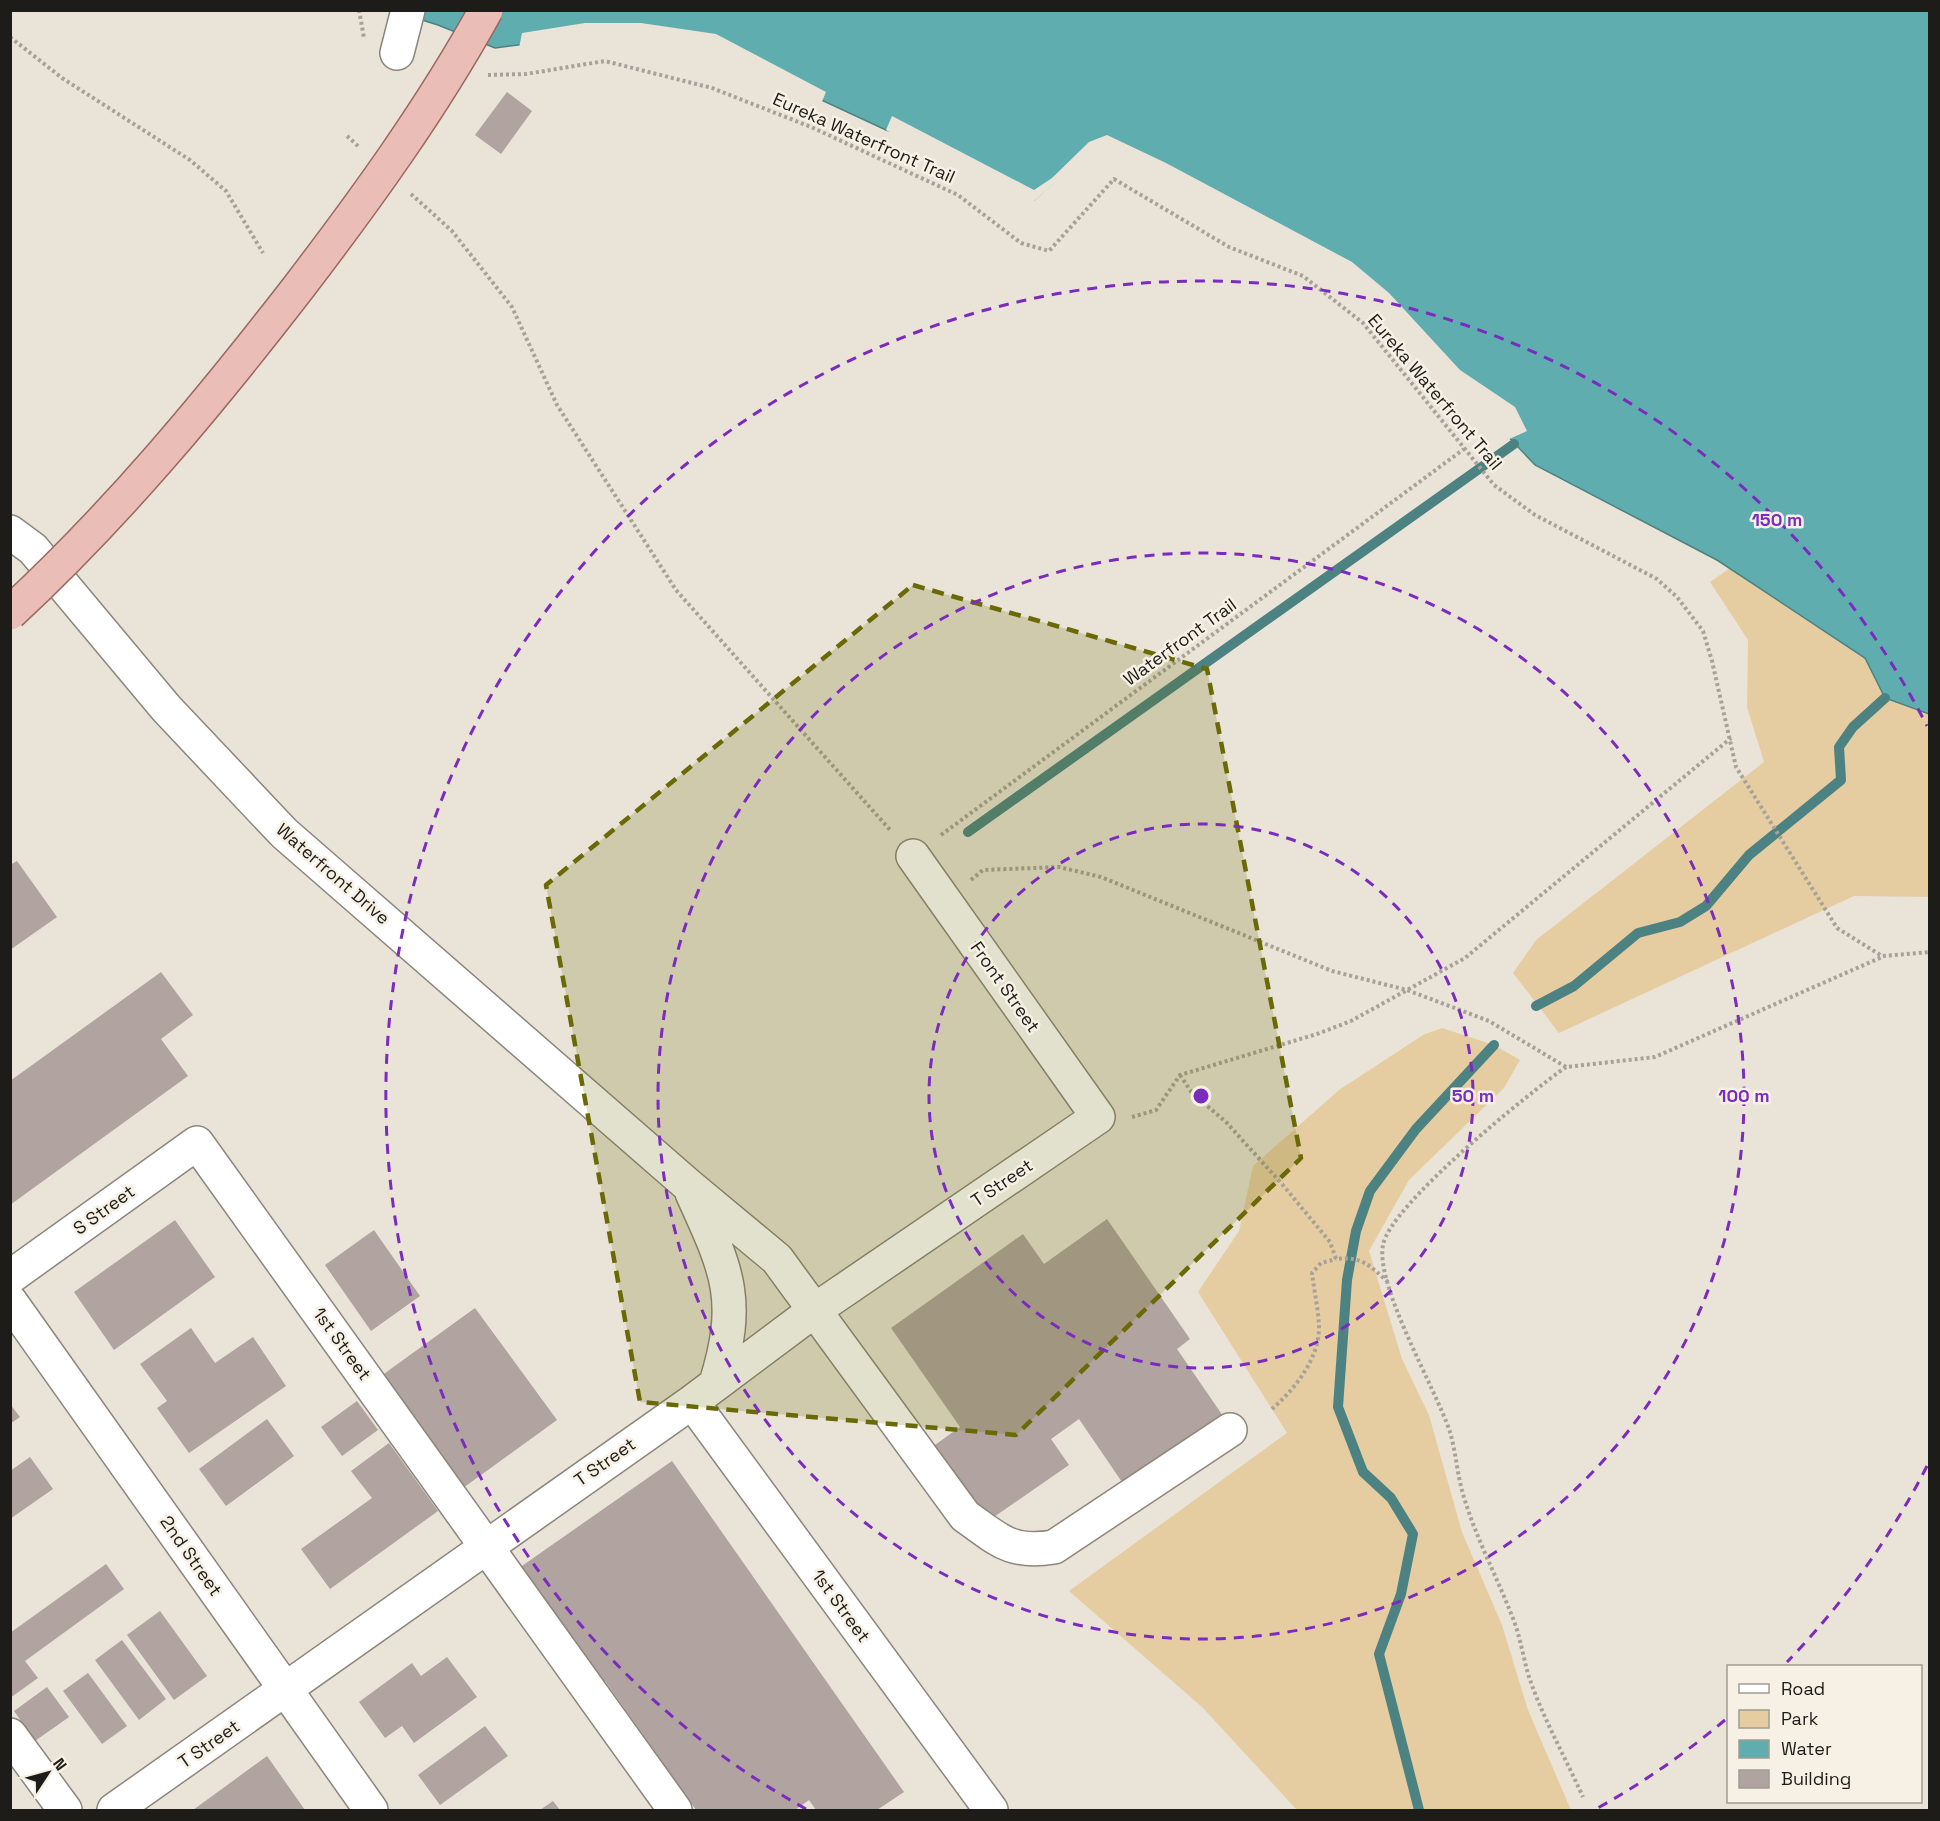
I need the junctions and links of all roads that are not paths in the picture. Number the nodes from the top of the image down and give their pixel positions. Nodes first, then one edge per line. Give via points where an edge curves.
1 (408, 10) edge
2 (486, 10) edge
3 (397, 53) dead end
4 (10, 532) edge
5 (10, 613) edge
6 (913, 856) road end
7 (1098, 1117) joint
8 (197, 1143) joint
9 (688, 1185) junction
10 (10, 1277) edge
11 (10, 1301) edge
12 (815, 1310) junction
13 (704, 1392) junction
14 (1230, 1430) dead end
15 (487, 1545) junction
16 (284, 1690) junction
17 (10, 1736) edge
18 (979, 1806) edge
19 (65, 1810) edge
20 (114, 1810) edge
21 (371, 1810) edge
22 (675, 1810) edge

1 - 3 street
2 - 5 main road, bridge via 402,147 221,388 128,495
4 - 9 street, Waterfront Drive via 33,549 166,708 269,818
6 - 7 street, Front Street
7 - 12 street, T Street
8 - 10 street, S Street
8 - 15 street, 1st Street
9 - 12 street, Waterfront Drive via 777,1259
9 - 13 street, Waterfront Drive via 729,1289 730,1328
11 - 16 street, 2nd Street
12 - 13 street, T Street
12 - 14 street, Waterfront Drive via 965,1516 1004,1544 1029,1551 1054,1547
13 - 15 street, T Street
13 - 18 street, 1st Street
15 - 16 street, T Street
15 - 22 street, 1st Street
16 - 20 street, T Street
16 - 21 street, 2nd Street
17 - 19 street

